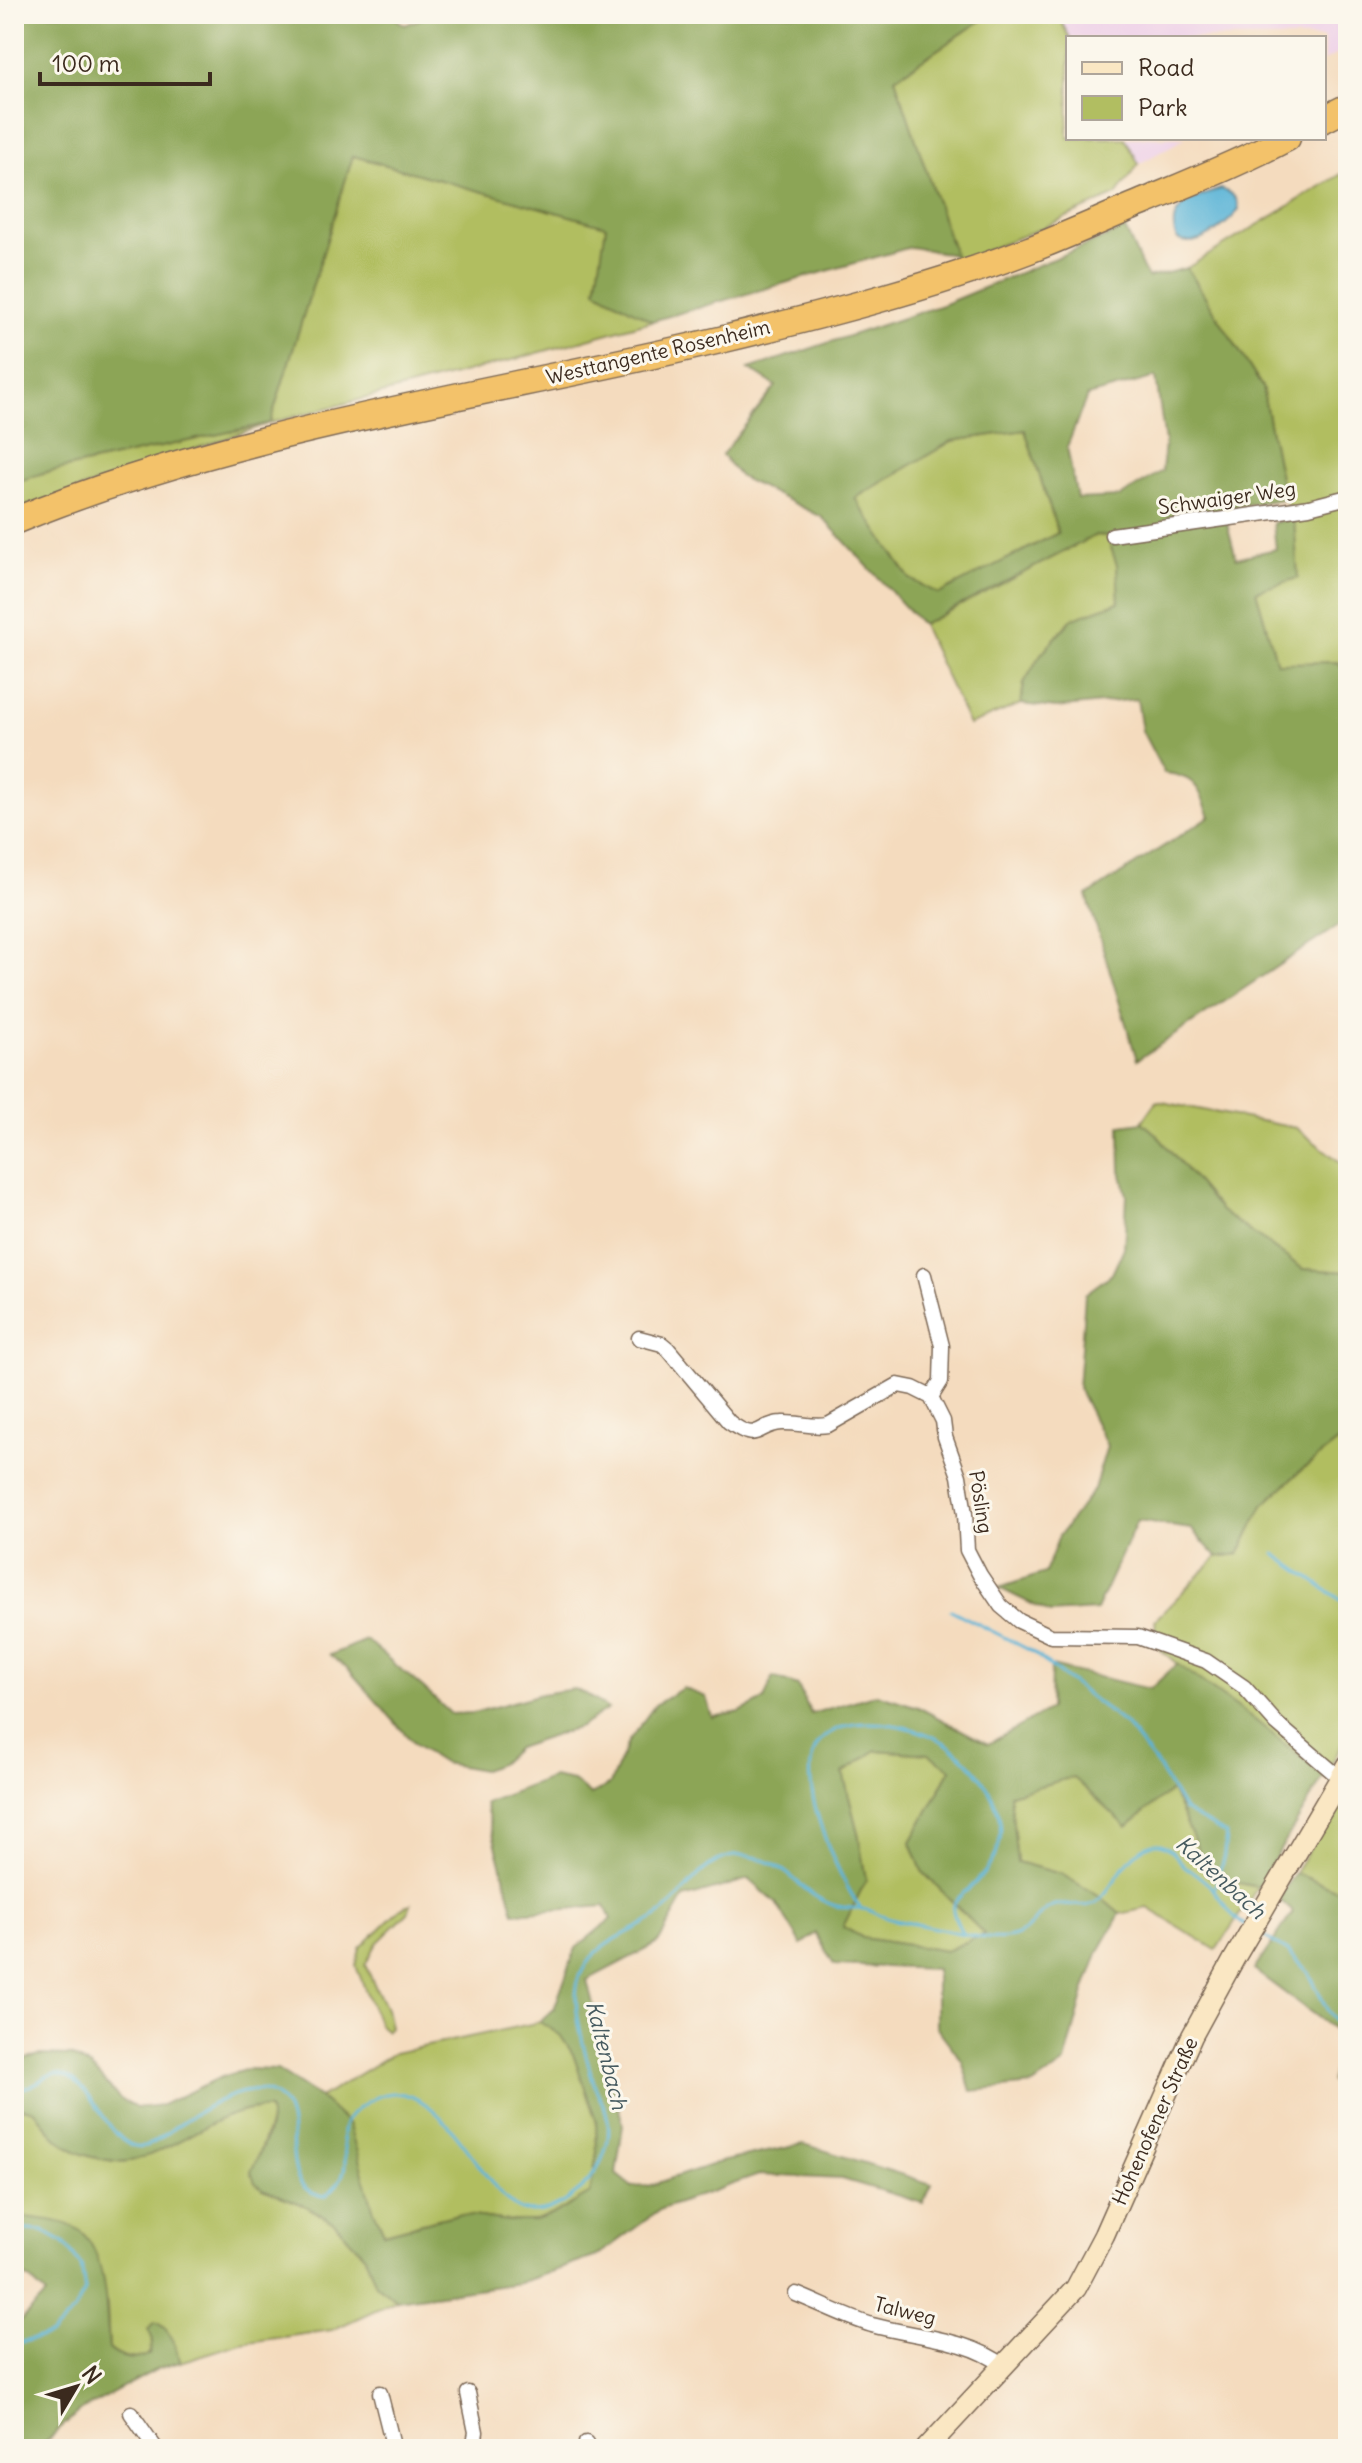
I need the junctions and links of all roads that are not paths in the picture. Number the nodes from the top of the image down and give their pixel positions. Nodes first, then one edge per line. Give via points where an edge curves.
1 (1283, 140) edge
2 (1348, 497) edge
3 (14, 521) edge
4 (1112, 535) dead end
5 (924, 1275) dead end
6 (639, 1338) dead end
7 (931, 1397) junction
8 (1344, 1772) edge
9 (796, 2294) dead end
10 (1004, 2366) junction
11 (380, 2393) dead end
12 (468, 2393) dead end
13 (131, 2413) dead end
14 (156, 2449) edge
15 (394, 2449) edge
16 (473, 2449) edge
17 (926, 2449) edge

1 - 3 highway, Westtangente Rosenheim via 1028,250 853,306 246,445 142,474
2 - 4 street, Schwaiger Weg
5 - 7 street via 942,1346 941,1381
6 - 7 street via 668,1349 729,1422 754,1434 780,1422 828,1425 898,1385
7 - 8 street, Pösling via 959,1476 967,1550 1001,1606 1051,1636 1138,1637 1206,1661 1244,1687 1277,1724
8 - 10 main road, Hohenofener Straße via 1192,2036 1076,2288
9 - 10 street, Talweg via 870,2324 962,2345
10 - 17 main road, Hohenofener Straße
11 - 15 street
12 - 16 street via 476,2432
13 - 14 street

